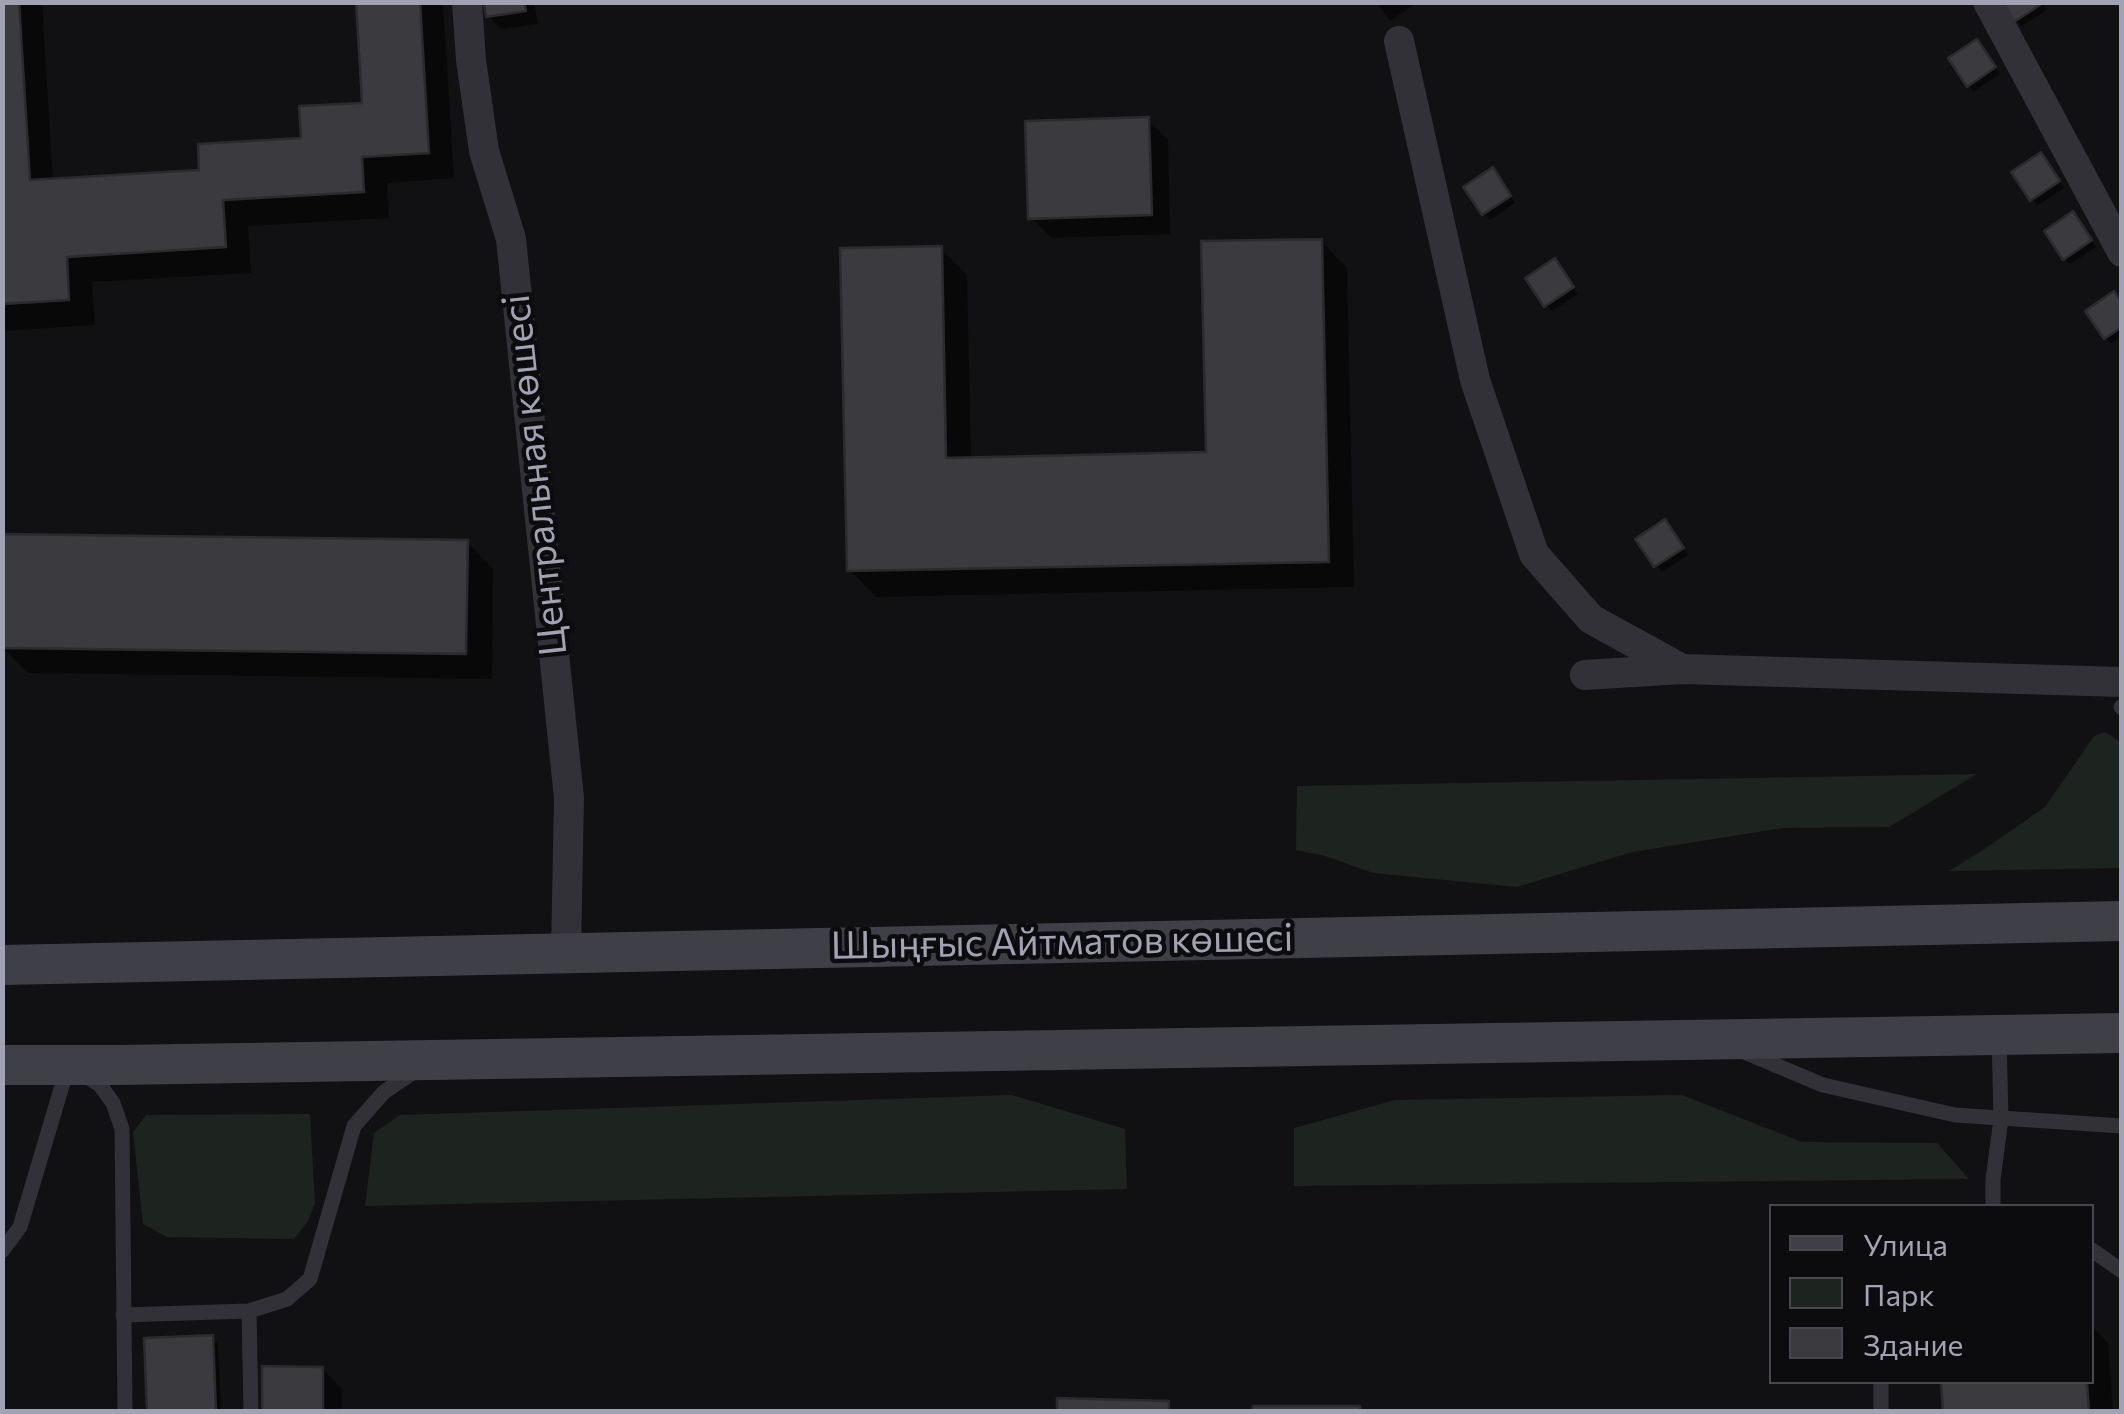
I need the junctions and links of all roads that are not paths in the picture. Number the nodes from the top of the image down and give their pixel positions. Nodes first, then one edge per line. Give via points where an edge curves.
1 (467, 2) edge
2 (1988, 2) edge
3 (1400, 41) dead end
4 (2122, 252) edge
5 (1682, 669) junction
6 (1585, 674) dead end
7 (2122, 682) edge
8 (2122, 920) edge
9 (566, 951) junction
10 (2, 964) edge
11 (2122, 1033) edge
12 (2000, 1035) junction
13 (1715, 1040) junction
14 (430, 1060) junction
15 (2, 1065) edge
16 (68, 1065) junction
17 (2001, 1119) junction
18 (2122, 1126) edge
19 (1993, 1204) edge
20 (2094, 1251) edge
21 (2, 1252) edge
22 (2122, 1270) edge
23 (249, 1312) junction
24 (122, 1315) junction
25 (1881, 1384) edge
26 (124, 1412) edge
27 (251, 1412) edge
28 (1881, 1412) edge

1 - 9 street, Центральная көшесі via 484,151 510,239 568,798
2 - 4 street
3 - 5 street via 1475,380 1534,554 1591,619
5 - 6 street
5 - 7 street
8 - 9 main road, Шыңғыс Айтматов көшесі
9 - 10 main road, Шыңғыс Айтматов көшесі
11 - 12 main road
12 - 13 main road
12 - 17 lane
13 - 14 main road
13 - 17 lane via 1823,1085
14 - 16 main road
14 - 23 lane via 384,1092 354,1126 310,1280 287,1299
15 - 16 main road
16 - 21 lane via 20,1226
16 - 24 lane via 100,1085 122,1129
17 - 18 lane
17 - 19 lane
20 - 22 lane
23 - 24 lane
23 - 27 lane
24 - 26 lane
25 - 28 lane

